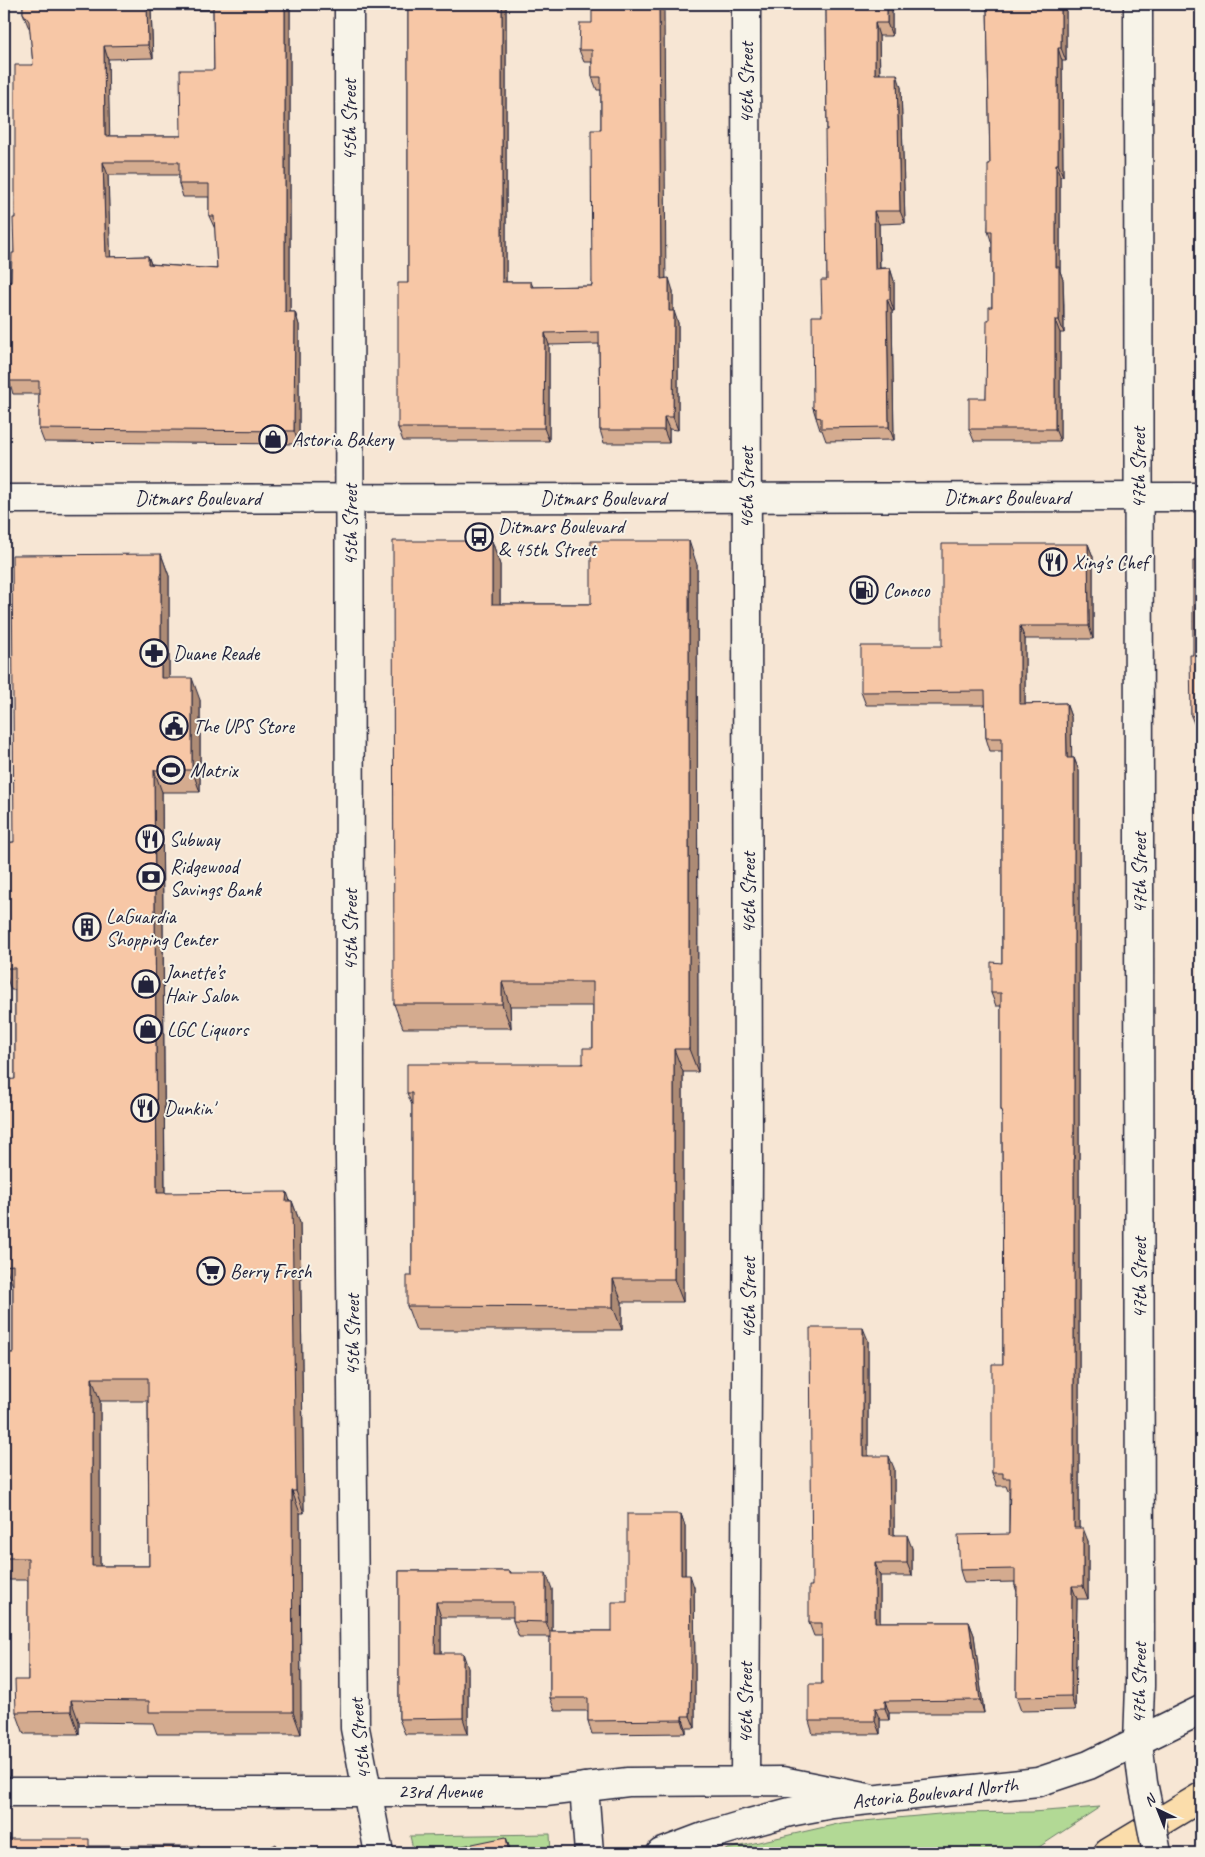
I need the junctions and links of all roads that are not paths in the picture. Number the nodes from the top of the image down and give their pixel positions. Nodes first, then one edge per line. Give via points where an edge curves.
1 (349, 4) edge
2 (746, 4) edge
3 (1138, 4) edge
4 (1138, 496) junction
5 (747, 497) junction
6 (1201, 497) edge
7 (350, 498) junction
8 (4, 499) edge
9 (1201, 1710) edge
10 (1138, 1742) junction
11 (745, 1781) junction
12 (584, 1787) junction
13 (4, 1792) edge
14 (366, 1792) junction
15 (1201, 1797) edge
16 (873, 1799) junction
17 (379, 1853) edge
18 (589, 1853) edge
19 (661, 1853) edge
20 (1108, 1853) edge
21 (1158, 1853) edge

1 - 7 street, 45th Street
2 - 5 street, 46th Street
3 - 4 street, 47th Street
4 - 5 street, Ditmars Boulevard
4 - 6 street, Ditmars Boulevard
4 - 10 street, 47th Street
5 - 7 street, Ditmars Boulevard
5 - 11 street, 46th Street
7 - 8 street, Ditmars Boulevard
7 - 14 street, 45th Street via 350,1156 355,1728
9 - 10 street, Astoria Boulevard North
10 - 16 street, Astoria Boulevard North via 1089,1765 1038,1782
10 - 21 street, 47th Street, bridge
11 - 12 street, 23rd Avenue via 628,1782
11 - 16 street, 23rd Avenue via 782,1781
12 - 14 street, 23rd Avenue via 544,1792
12 - 18 street
13 - 14 street, 23rd Avenue
14 - 17 street, 45th Street
15 - 20 highway
16 - 19 street, Astoria Boulevard North via 790,1812 706,1836

